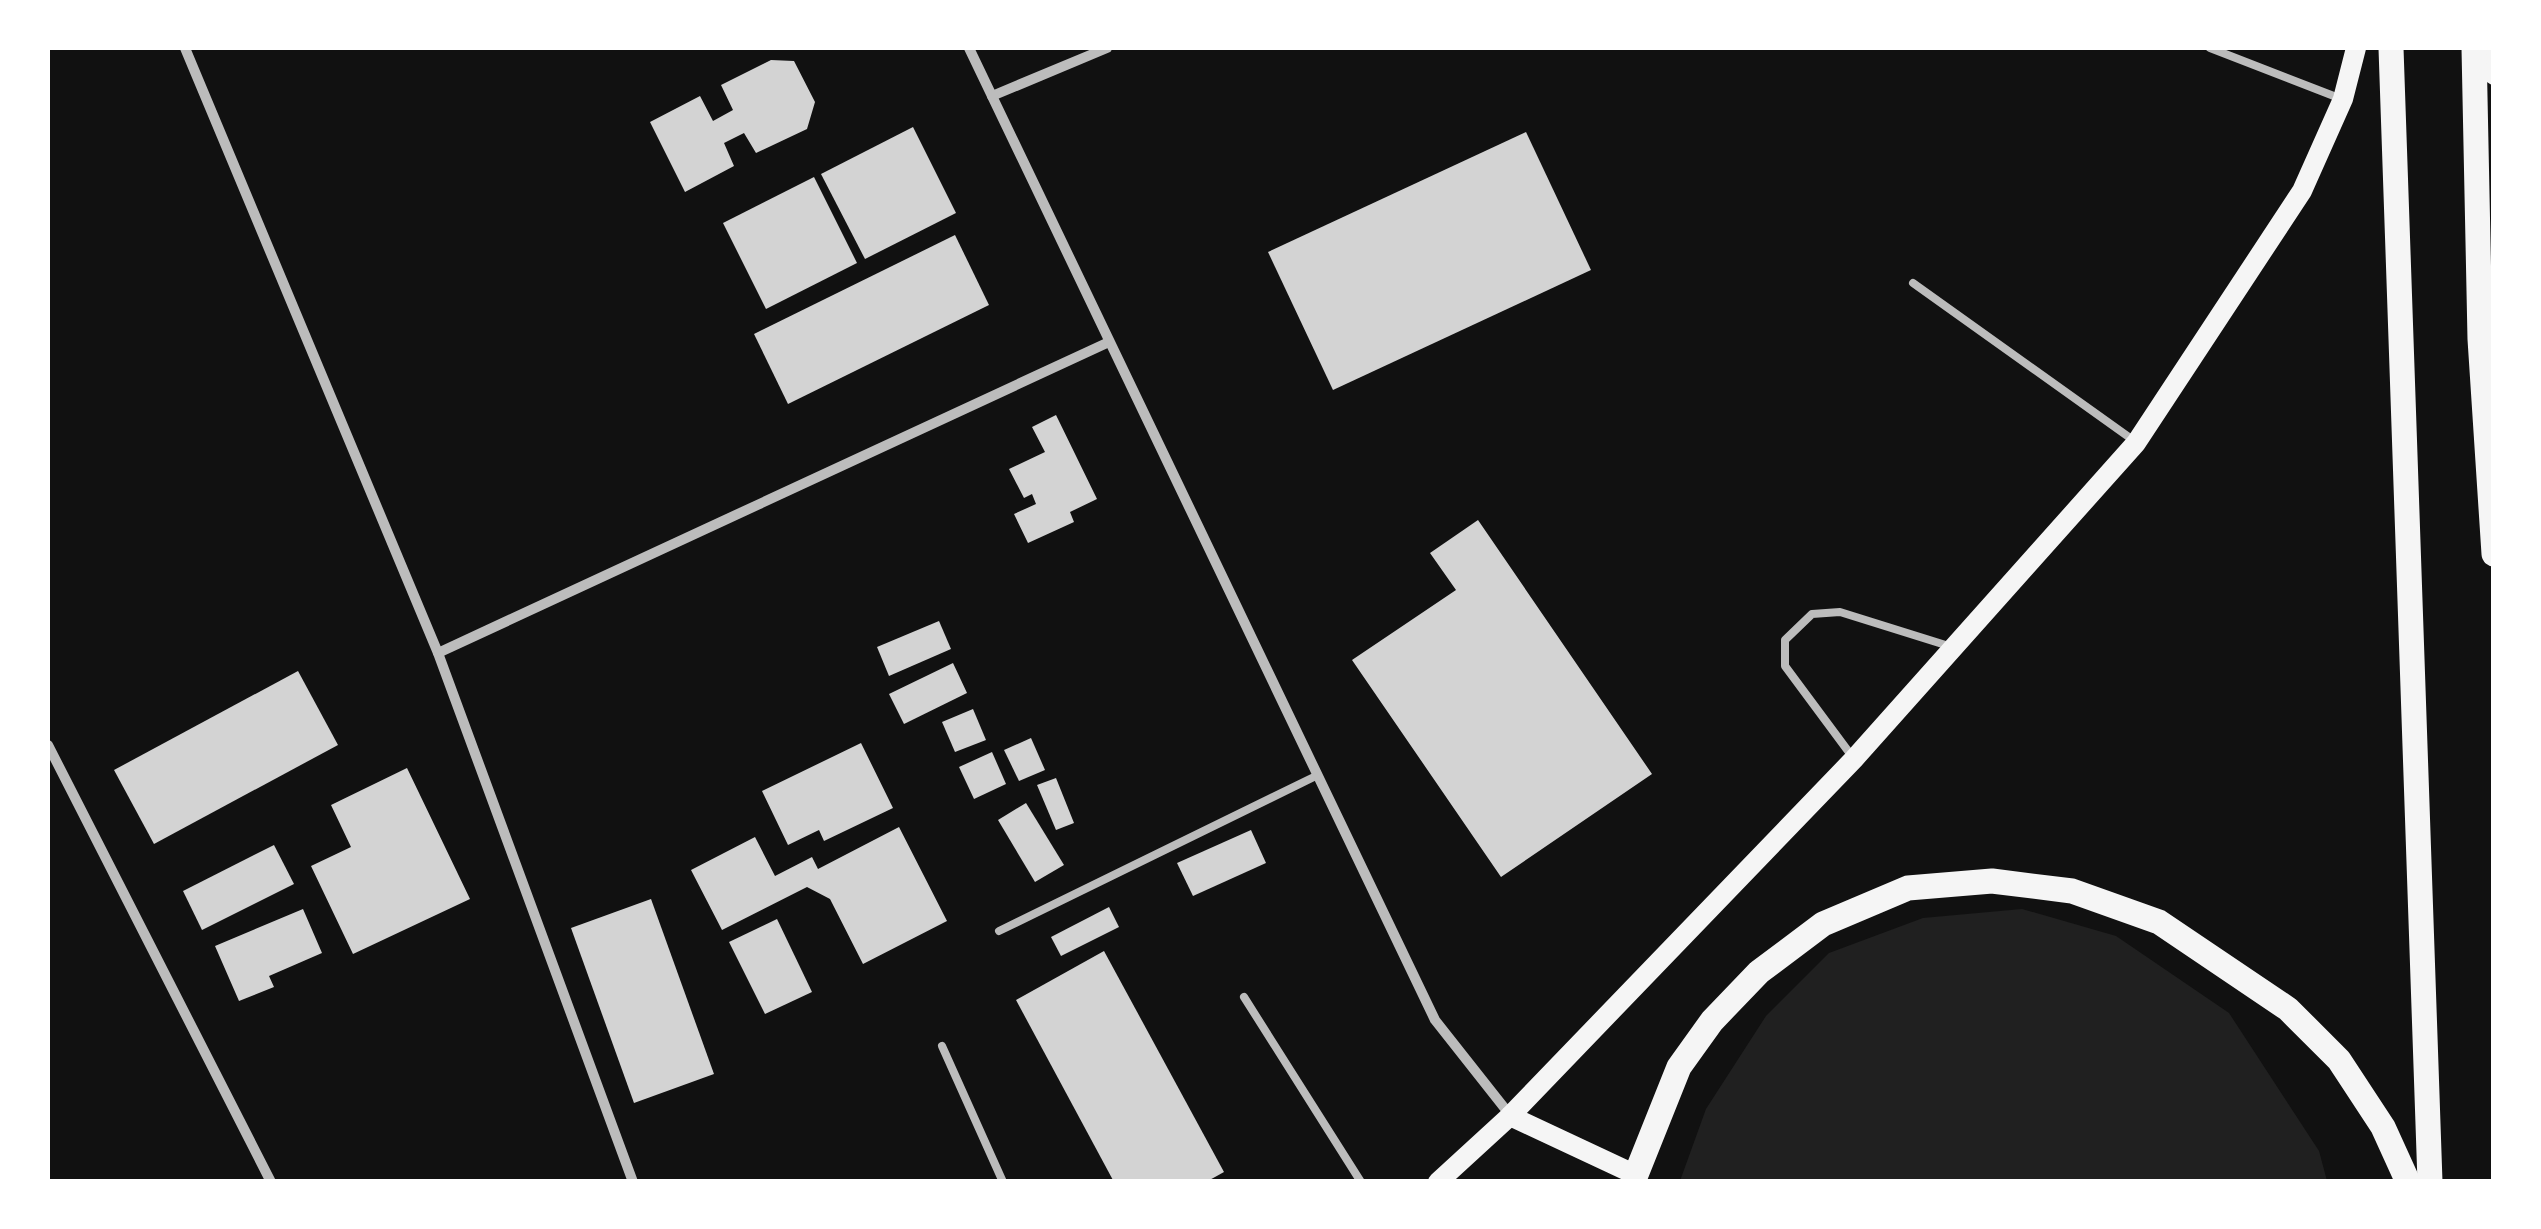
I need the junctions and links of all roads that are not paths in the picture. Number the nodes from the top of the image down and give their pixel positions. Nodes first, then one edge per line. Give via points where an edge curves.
1 (186, 48) edge
2 (969, 48) edge
3 (1107, 48) edge
4 (2210, 48) edge
5 (2356, 48) edge
6 (2391, 48) edge
7 (2474, 48) edge
8 (2482, 48) edge
9 (2494, 74) edge
10 (992, 96) junction
11 (2343, 99) junction
12 (1914, 283) dead end
13 (1109, 342) junction
14 (2136, 443) junction
15 (2494, 554) edge
16 (1952, 646) junction
17 (438, 654) junction
18 (48, 746) edge
19 (1854, 758) junction
20 (1318, 775) junction
21 (999, 931) dead end
22 (1244, 997) dead end
23 (942, 1046) dead end
24 (1510, 1116) junction
25 (1634, 1178) edge
26 (271, 1182) edge
27 (633, 1182) edge
28 (1003, 1182) edge
29 (1361, 1182) edge
30 (1438, 1182) edge
31 (2408, 1182) edge
32 (2430, 1182) edge

1 - 17 street
2 - 10 street
3 - 10 street
4 - 11 lane
5 - 11 main road
6 - 32 main road
7 - 15 main road via 2480,339
8 - 9 main road
10 - 13 street
11 - 14 main road via 2302,190
12 - 14 lane
13 - 17 street
13 - 20 street
14 - 16 main road
16 - 19 main road
16 - 19 lane via 1840,612 1812,614 1785,640 1785,666
17 - 27 street
18 - 26 street
19 - 24 main road
20 - 21 lane
20 - 24 street via 1435,1020
22 - 29 lane
23 - 28 lane
24 - 25 main road
24 - 30 main road
25 - 31 main road via 1679,1067 1759,972 1823,924 1908,888 1992,881 2072,892 2158,922 2288,1009 2338,1060 2382,1126

